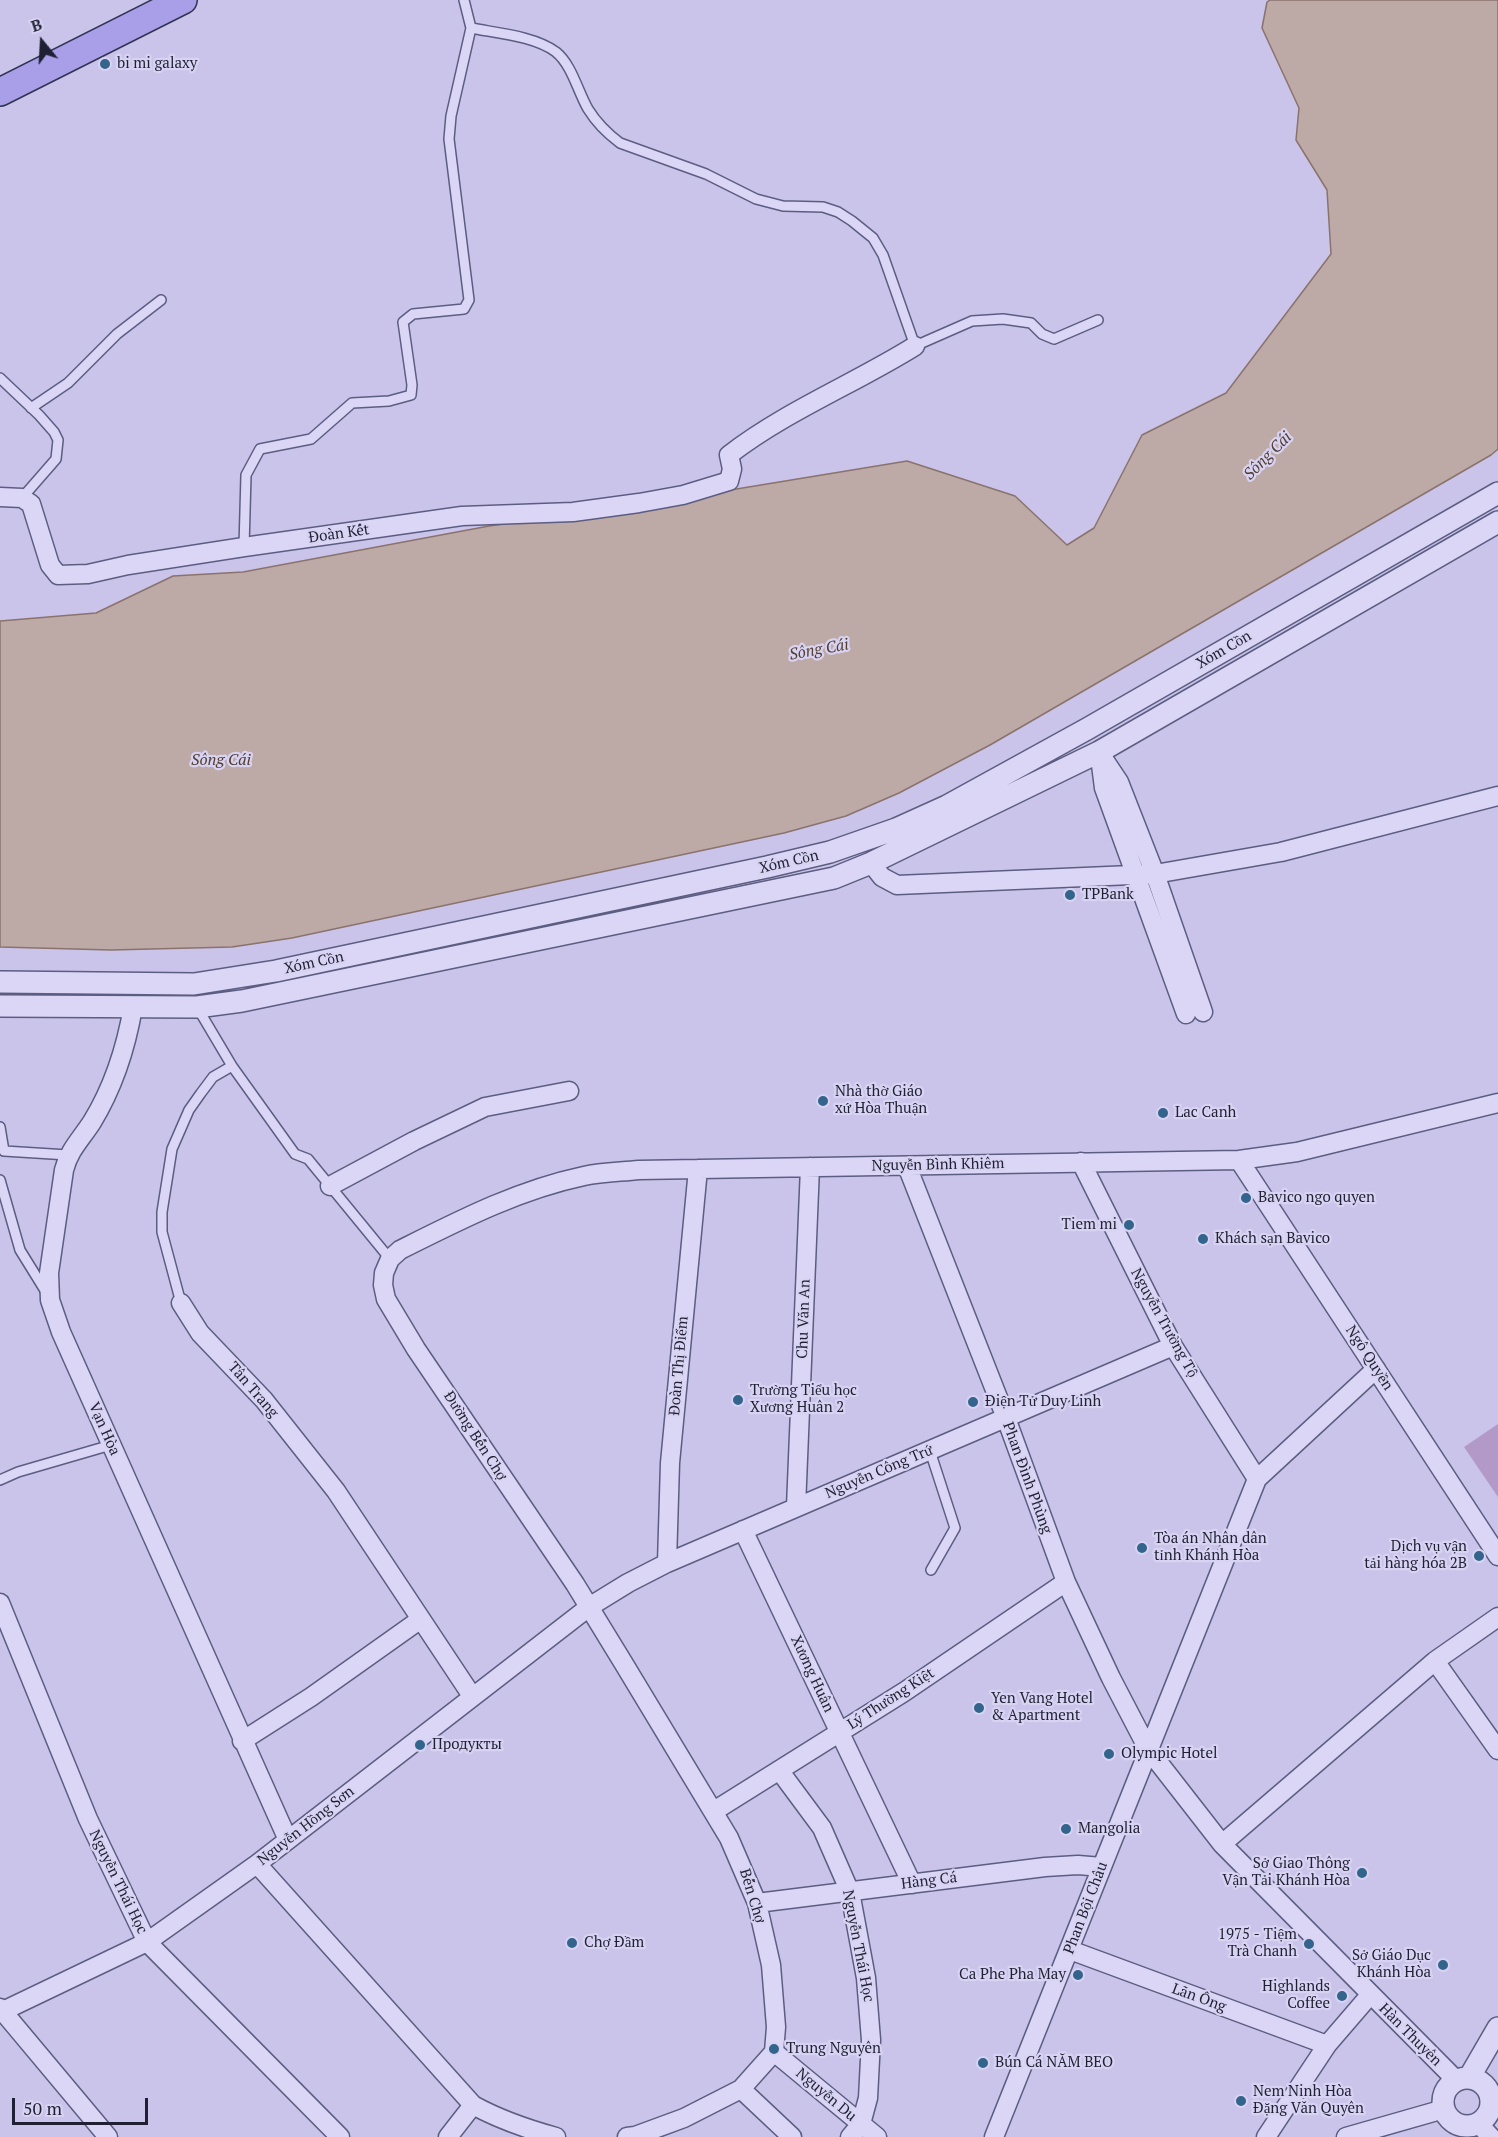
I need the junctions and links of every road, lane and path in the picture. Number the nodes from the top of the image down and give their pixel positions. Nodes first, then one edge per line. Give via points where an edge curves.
1 (183, 0) edge
2 (464, 0) edge
3 (471, 28) junction
4 (0, 92) edge
5 (161, 300) dead end
6 (1098, 320) dead end
7 (915, 346) junction
8 (0, 378) edge
9 (31, 408) junction
10 (1498, 493) edge
11 (0, 497) edge
12 (22, 498) junction
13 (1498, 522) edge
14 (244, 547) junction
15 (1087, 729) junction
16 (1099, 753) junction
17 (1498, 796) edge
18 (871, 863) junction
19 (1155, 874) junction
20 (1137, 876) junction
21 (0, 982) edge
22 (194, 984) junction
23 (0, 1006) edge
24 (133, 1007) junction
25 (197, 1007) junction
26 (232, 1066) junction
27 (569, 1091) dead end
28 (1498, 1103) edge
29 (0, 1127) edge
30 (68, 1155) junction
31 (1239, 1160) junction
32 (1081, 1162) junction
33 (907, 1166) junction
34 (810, 1167) junction
35 (698, 1169) junction
36 (0, 1180) edge
37 (330, 1186) junction
38 (390, 1259) junction
39 (50, 1300) junction
40 (181, 1303) joint
41 (1173, 1346) junction
42 (1376, 1370) junction
43 (1006, 1418) junction
44 (111, 1445) junction
45 (930, 1451) junction
46 (1257, 1479) junction
47 (0, 1480) edge
48 (796, 1507) junction
49 (743, 1530) junction
50 (1498, 1556) edge
51 (667, 1563) junction
52 (930, 1570) dead end
53 (1066, 1582) junction
54 (0, 1603) edge
55 (589, 1607) junction
56 (1498, 1617) edge
57 (421, 1619) junction
58 (1435, 1661) junction
59 (472, 1696) junction
60 (839, 1732) junction
61 (242, 1741) junction
62 (1497, 1748) edge
63 (1148, 1749) junction
64 (779, 1770) junction
65 (714, 1811) junction
66 (288, 1840) junction
67 (1221, 1844) junction
68 (257, 1864) junction
69 (1102, 1867) junction
70 (912, 1884) junction
71 (850, 1892) junction
72 (758, 1903) junction
73 (147, 1942) junction
74 (1070, 1950) junction
75 (1370, 1995) junction
76 (2, 2010) edge
77 (1498, 2028) edge
78 (1328, 2045) junction
79 (774, 2052) junction
80 (1462, 2079) junction
81 (741, 2088) junction
82 (1494, 2104) edge
83 (473, 2105) junction
84 (1444, 2109) junction
85 (856, 2130) edge
86 (1469, 2130) edge
87 (108, 2137) edge
88 (340, 2137) edge
89 (448, 2137) edge
90 (556, 2137) edge
91 (627, 2137) edge
92 (792, 2137) edge
93 (877, 2137) edge
94 (994, 2137) edge
95 (1266, 2137) edge
96 (1346, 2137) edge

1 - 4 main road
2 - 3 lane
3 - 7 lane via 519,37 557,53 589,110 620,143 706,174 756,199 783,206 823,207 852,221 873,238 883,255
3 - 14 lane via 449,139 469,300 464,309 413,314 403,322 411,395 352,403 311,439 260,449 246,475
5 - 9 lane via 117,334 68,383
6 - 7 lane via 1054,339 1031,323 1003,319 972,321
7 - 14 street, Đoàn Kết via 742,445 729,455 729,481 683,495 573,512 462,516
8 - 9 lane
9 - 12 lane via 58,440 56,459
10 - 15 street, Xóm Cồn
11 - 12 street
12 - 14 street, Đoàn Kết via 31,504 50,565 58,575 88,574
13 - 16 street, Xóm Cồn
15 - 16 street
15 - 22 street, Xóm Cồn via 947,806 830,852 288,969
16 - 18 street, Xóm Cồn
16 - 19 street via 1119,782
16 - 20 street via 1104,788
17 - 19 street via 1281,852
18 - 20 street via 882,878 897,885
18 - 25 street, Xóm Cồn via 834,878 242,1001
19 - 20 street
19 - 20 street via 1194,1013
21 - 22 street, Xóm Cồn
22 - 25 street
23 - 24 street, Xóm Cồn
24 - 25 street, Xóm Cồn
24 - 30 street, Vạn Hòa via 120,1066 92,1122
25 - 26 lane
26 - 37 lane via 295,1154 308,1159
26 - 40 lane, Tân Trang via 213,1077 201,1093 172,1149 162,1232
27 - 37 street via 485,1107
28 - 31 street, Nguyễn Bình Khiêm via 1297,1152
29 - 30 lane via 4,1151
30 - 39 street, Vạn Hòa via 49,1273
31 - 32 street, Nguyễn Bình Khiêm
31 - 42 street, Ngô Quyền
32 - 33 street, Nguyễn Bình Khiêm
32 - 41 street, Nguyễn Trường Tộ
33 - 34 street, Nguyễn Bình Khiêm
33 - 43 street, Phan Đình Phùng
34 - 35 street, Nguyễn Bình Khiêm
34 - 48 street, Chu Văn An
35 - 38 street, Nguyễn Bình Khiêm via 587,1175 553,1184 491,1205 400,1250
35 - 51 street, Đoàn Thị Điểm via 670,1463
36 - 39 lane via 20,1250
37 - 38 lane
38 - 55 street, Đường Bến Chợ via 384,1273 386,1299
39 - 44 street, Vạn Hòa
40 - 57 street, Tân Trang via 200,1333 264,1400 336,1491
41 - 43 street, Nguyễn Công Trứ
41 - 46 street, Nguyễn Trường Tộ
42 - 46 street
42 - 50 street, Ngô Quyền
43 - 45 street, Nguyễn Công Trứ
43 - 53 street, Phan Đình Phùng
44 - 47 lane
44 - 61 street, Vạn Hòa
45 - 48 street, Nguyễn Công Trứ
45 - 52 lane via 955,1528
46 - 63 street, Phan Bội Châu
48 - 49 street, Nguyễn Công Trứ
49 - 51 street, Nguyễn Công Trứ
49 - 60 street, Xương Huân
51 - 55 street, Nguyễn Công Trứ
53 - 60 street, Lý Thường Kiệt
53 - 63 street, Phan Đình Phùng
54 - 73 street, Nguyễn Thái Học via 88,1819
55 - 59 street, Nguyễn Hồng Sơn
55 - 65 street, Bến Chợ
56 - 58 street
57 - 59 street, Tân Trang
57 - 61 street
58 - 62 street
58 - 67 street
59 - 66 street, Nguyễn Hồng Sơn
60 - 64 street, Lý Thường Kiệt
60 - 70 street, Xương Huân
61 - 66 street, Vạn Hòa
63 - 67 street, Hàn Thuyên
63 - 69 street, Phan Bội Châu
64 - 65 street, Lý Thường Kiệt
64 - 71 street, Nguyễn Thái Học via 822,1828
65 - 72 street, Bến Chợ
66 - 68 street, Nguyễn Hồng Sơn
67 - 75 street, Hàn Thuyên
68 - 73 street, Nguyễn Hồng Sơn
68 - 83 street
69 - 70 street, Hàng Cá via 1044,1867
69 - 74 street, Phan Bội Châu
70 - 71 street, Hàng Cá
71 - 72 street, Hàng Cá
71 - 85 street, Nguyễn Thái Học via 866,1978 871,2040 867,2098
72 - 79 street, Bến Chợ via 771,1965
73 - 76 street, Nguyễn Hồng Sơn
73 - 88 street, Nguyễn Thái Học
74 - 78 street, Lãn Ông
74 - 94 street, Phan Bội Châu
75 - 78 street
75 - 80 street, Hàn Thuyên
76 - 87 street
77 - 80 street
78 - 95 street
79 - 81 street
79 - 85 street, Nguyễn Du
80 - 82 street via 1479,2080
80 - 84 street via 1445,2091
81 - 91 street via 684,2118
81 - 92 street
82 - 86 street
83 - 89 street
83 - 90 street via 528,2130
84 - 86 street via 1452,2120
84 - 96 street
85 - 93 street, Nguyễn Du

